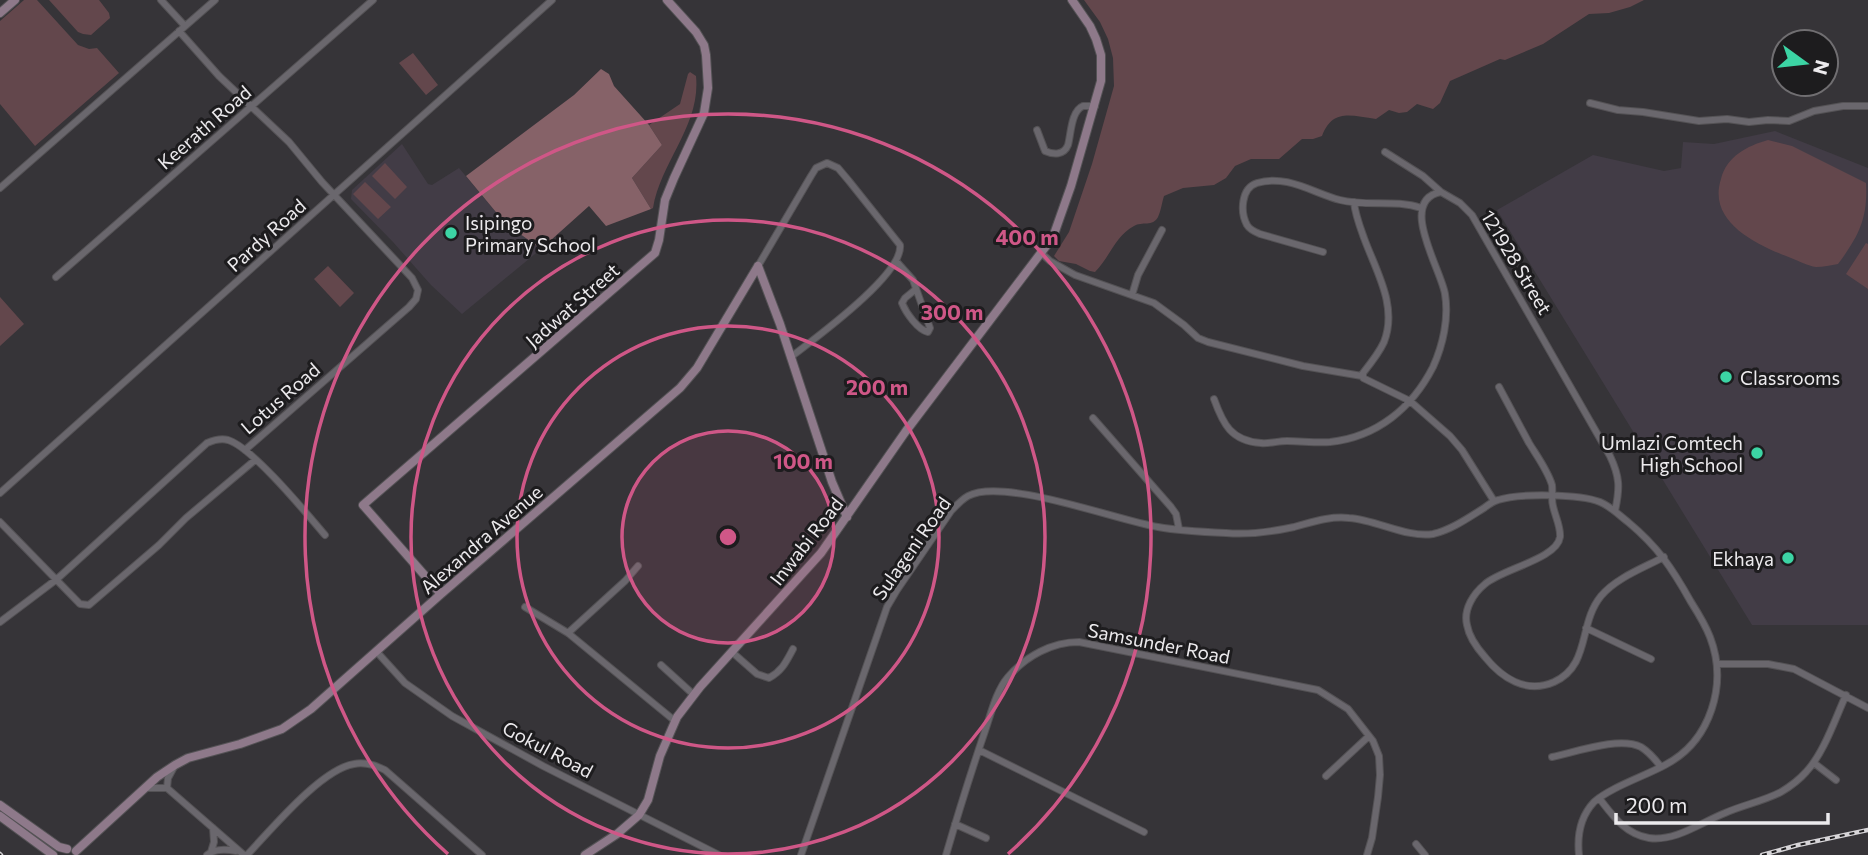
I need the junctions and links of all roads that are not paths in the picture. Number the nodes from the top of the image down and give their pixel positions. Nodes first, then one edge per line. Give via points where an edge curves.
1 (15, 0) edge
2 (161, 0) edge
3 (215, 0) edge
4 (373, 0) edge
5 (552, 0) edge
6 (667, 0) edge
7 (1072, 0) edge
8 (0, 13) edge
9 (182, 29) junction
10 (1590, 103) dead end
11 (1095, 106) junction
12 (1868, 106) edge
13 (251, 107) junction
14 (1037, 130) dead end
15 (1385, 152) dead end
16 (0, 188) edge
17 (1441, 192) junction
18 (334, 195) junction
19 (1354, 202) junction
20 (1421, 208) junction
21 (1162, 230) dead end
22 (1323, 252) dead end
23 (1041, 253) junction
24 (896, 261) junction
25 (758, 266) junction
26 (56, 277) dead end
27 (916, 289) junction
28 (1132, 295) junction
29 (791, 357) junction
30 (1362, 376) junction
31 (1499, 387) dead end
32 (1214, 399) dead end
33 (1410, 401) junction
34 (1093, 418) dead end
35 (245, 450) junction
36 (255, 460) junction
37 (0, 493) edge
38 (1551, 495) junction
39 (1494, 501) junction
40 (1615, 511) junction
41 (847, 517) junction
42 (0, 522) edge
43 (1179, 529) junction
44 (325, 536) dead end
45 (1664, 557) junction
46 (638, 566) dead end
47 (57, 579) junction
48 (441, 594) junction
49 (525, 607) dead end
50 (0, 622) edge
51 (1586, 628) junction
52 (568, 633) junction
53 (793, 649) dead end
54 (376, 651) junction
55 (732, 652) junction
56 (1651, 659) dead end
57 (1718, 664) junction
58 (661, 665) dead end
59 (694, 695) junction
60 (1846, 695) junction
61 (1868, 708) edge
62 (675, 721) junction
63 (1369, 736) junction
64 (979, 750) junction
65 (1552, 757) dead end
66 (1814, 763) junction
67 (175, 765) junction
68 (1661, 767) junction
69 (1326, 776) dead end
70 (1836, 780) dead end
71 (147, 788) junction
72 (167, 788) junction
73 (1600, 799) junction
74 (0, 805) edge
75 (639, 815) junction
76 (0, 816) edge
77 (955, 824) junction
78 (213, 828) junction
79 (1144, 832) dead end
80 (986, 838) dead end
81 (1416, 844) dead end
82 (71, 852) edge
83 (209, 853) edge
84 (243, 854) edge
85 (53, 855) edge
86 (482, 855) edge
87 (585, 855) edge
88 (719, 855) edge
89 (801, 855) edge
90 (946, 855) edge
91 (1367, 855) edge
92 (1425, 855) edge
93 (1580, 855) edge

1 - 8 street
2 - 9 street
3 - 9 street
4 - 13 street, Keerath Road
5 - 18 street, Pardy Road
6 - 48 street, Jadwat Street via 704,45 708,71 704,113 665,200 655,253 363,505
7 - 11 street, Inwabi Road via 1090,26 1101,55
9 - 13 street
9 - 16 street
10 - 12 street via 1699,121 1749,122 1789,121 1809,112
11 - 14 street via 1077,112 1068,145 1061,153 1045,151
11 - 23 street, Inwabi Road via 1058,227
13 - 18 street via 289,142
13 - 26 street, Keerath Road
15 - 17 street, 121928 Street
17 - 20 street
17 - 40 street, 121928 Street via 1472,215 1604,445 1619,482
18 - 35 street, Lotus Road via 412,278 418,290 416,299
18 - 37 street, Pardy Road
19 - 20 street
19 - 22 street via 1282,181 1259,182 1248,189 1243,205 1252,230
19 - 30 street via 1383,285 1389,320 1385,340
20 - 33 street via 1424,234 1447,307 1437,356
21 - 28 street
23 - 28 street via 1075,275
23 - 41 street, Inwabi Road
24 - 25 street, Alexandra Avenue via 901,250 898,240 838,168 827,163 816,168
24 - 27 street
24 - 29 street via 865,298
25 - 29 street
25 - 48 street, Alexandra Avenue via 680,388
27 - 27 street via 930,328 928,332 902,303
28 - 30 street via 1161,308 1208,342
29 - 41 street
30 - 33 street
31 - 38 street via 1546,472
32 - 33 street via 1224,425 1240,438 1260,443 1347,439 1381,426
33 - 39 street via 1450,436
34 - 43 street via 1171,507
35 - 36 street
35 - 47 street, Lotus Road via 222,439 207,443
36 - 44 street
36 - 47 street via 89,604 80,604
38 - 39 street
38 - 40 street via 1598,501
38 - 51 street via 1559,541 1538,559 1485,584 1469,604 1467,626 1493,667 1516,684 1532,686 1554,681 1571,669
39 - 43 street, Sulageni Road via 1451,528 1430,534 1336,517 1248,534
40 - 45 street
41 - 55 street, Inwabi Road
42 - 47 street
43 - 89 street, Sulageni Road via 1005,492 988,491 961,501 887,607
45 - 51 street via 1609,588 1591,612
45 - 57 street via 1705,626
46 - 52 street
47 - 50 street, Lotus Road
48 - 54 street, Alexandra Avenue
49 - 52 street
51 - 56 street
52 - 62 street
53 - 55 street via 783,667 769,678 757,674
54 - 67 street, Alexandra Avenue via 282,729
54 - 75 street, Gokul Road via 405,683 446,712
55 - 59 street, Inwabi Road
57 - 60 street via 1781,666
57 - 68 street via 1711,713 1685,751
58 - 59 street
59 - 62 street, Inwabi Road
60 - 61 street
60 - 66 street
62 - 75 street, Inwabi Road
63 - 64 street, Samsunder Road via 1348,709 1318,690 1066,642 1038,653 1006,679
63 - 69 street
63 - 91 street via 1379,756 1380,775
64 - 77 street, Samsunder Road
64 - 79 street
65 - 68 street via 1624,743 1644,748
66 - 70 street
66 - 73 street via 1778,794 1661,838 1627,829
67 - 71 street, Alexandra Avenue
67 - 72 street
68 - 73 street
71 - 72 street
71 - 82 street, Alexandra Avenue
72 - 78 street
73 - 93 street via 1580,826
74 - 82 street
75 - 87 street, Inwabi Road
75 - 88 street, Gokul Road
76 - 85 street
77 - 80 street
77 - 90 street, Samsunder Road
78 - 83 street
78 - 84 street
81 - 92 street
83 - 84 street via 226,849
84 - 86 street via 331,773 365,763 394,777

